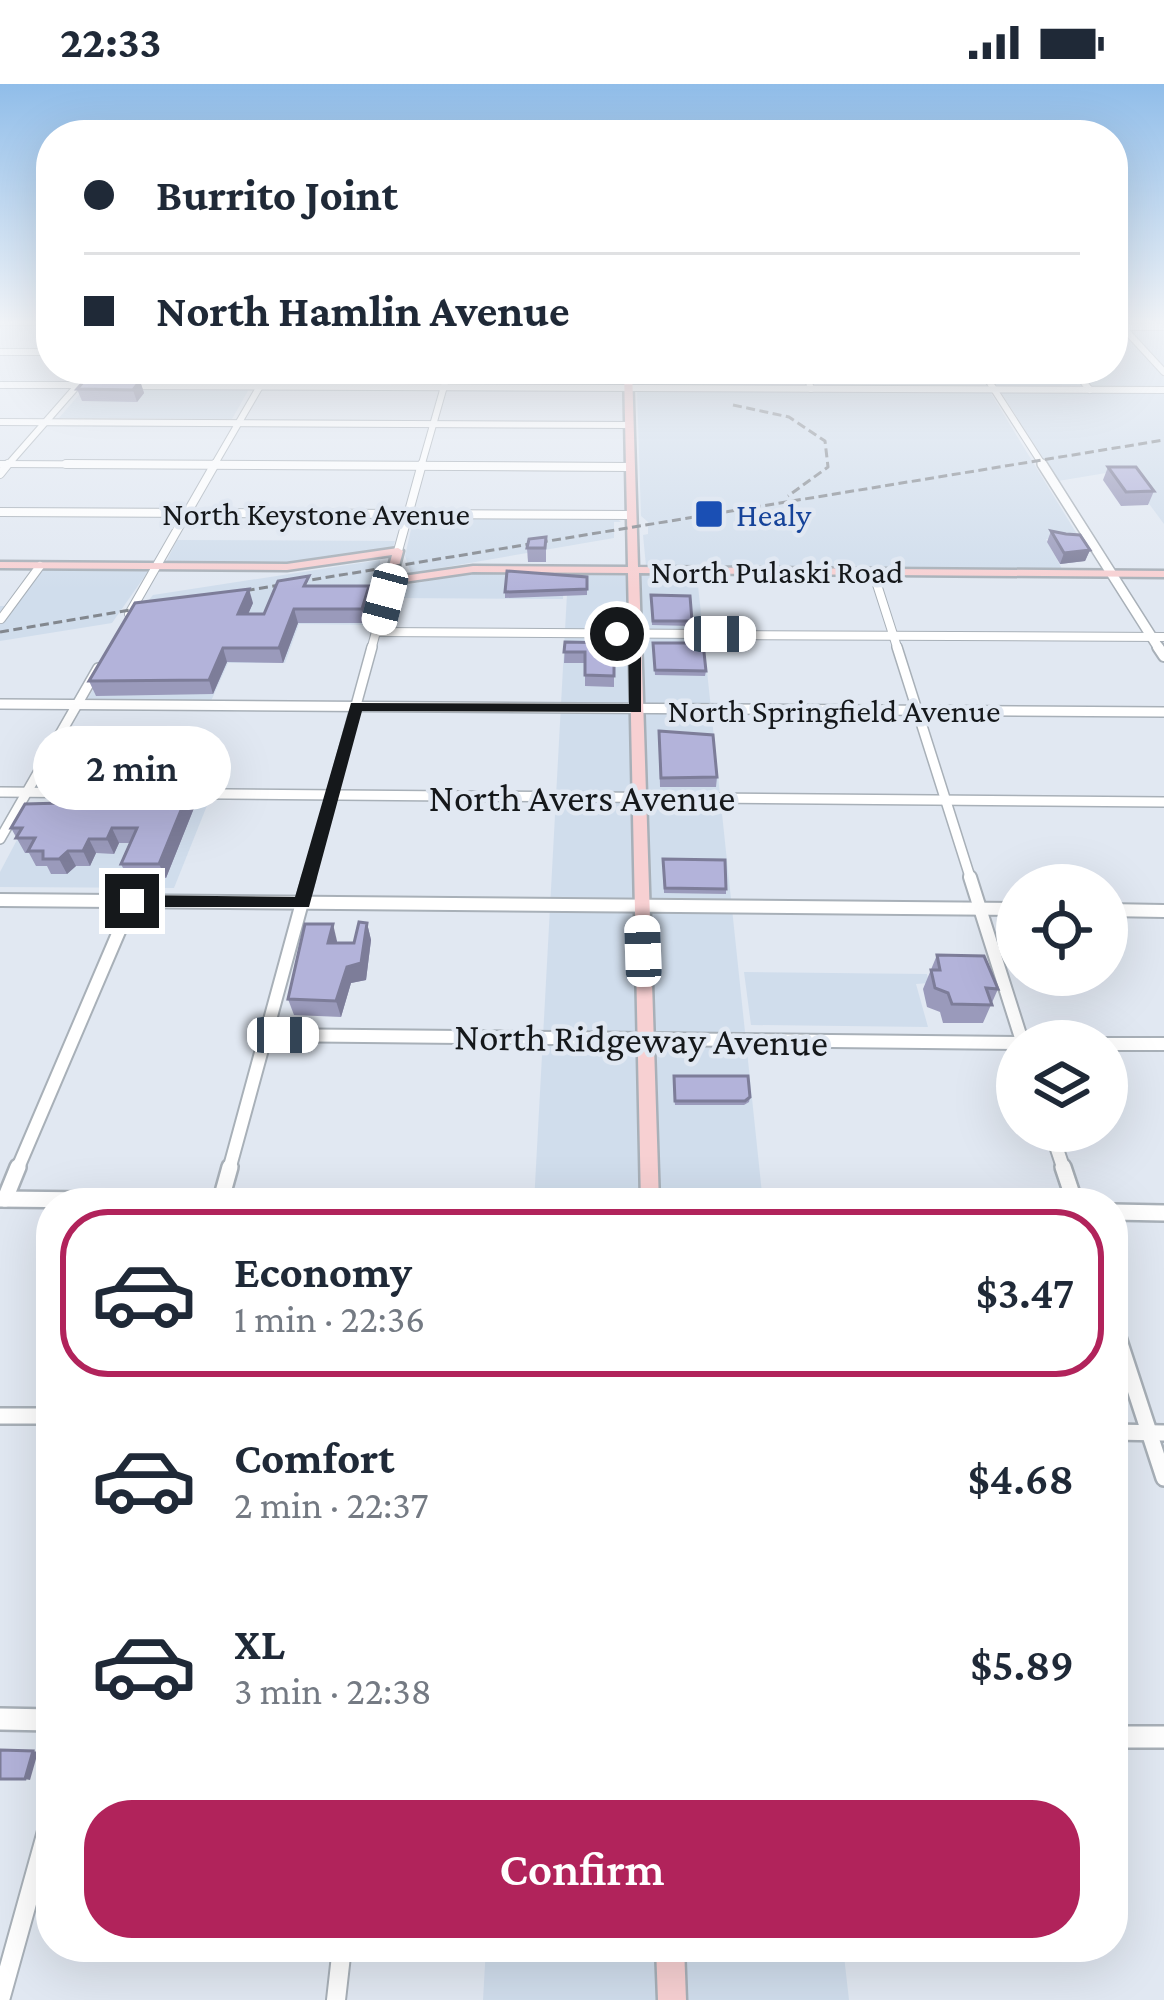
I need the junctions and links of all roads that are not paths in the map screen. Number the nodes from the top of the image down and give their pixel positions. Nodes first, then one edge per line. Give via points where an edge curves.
1 (54, 411) edge
2 (245, 411) edge
3 (437, 411) edge
4 (629, 411) edge
5 (1008, 411) edge
6 (0, 422) edge
7 (45, 422) junction
8 (238, 423) junction
9 (434, 424) junction
10 (629, 425) junction
11 (4, 464) edge
12 (214, 465) junction
13 (422, 466) junction
14 (630, 467) junction
15 (0, 474) edge
16 (0, 512) edge
17 (187, 513) junction
18 (409, 514) junction
19 (632, 515) junction
20 (398, 551) junction
21 (0, 565) edge
22 (40, 566) junction
23 (156, 566) junction
24 (633, 570) junction
25 (873, 572) junction
26 (1111, 573) junction
27 (1164, 574) edge
28 (390, 581) junction
29 (2, 619) edge
30 (121, 629) edge
31 (376, 632) junction
32 (634, 634) junction
33 (705, 634) dead end
34 (720, 634) dead end
35 (894, 636) junction
36 (1158, 638) edge
37 (110, 648) edge
38 (1164, 656) edge
39 (0, 704) edge
40 (77, 704) junction
41 (356, 706) junction
42 (636, 709) junction
43 (918, 711) junction
44 (1164, 712) edge
45 (0, 792) edge
46 (26, 792) junction
47 (332, 795) junction
48 (639, 798) junction
49 (948, 800) junction
50 (1164, 802) edge
51 (0, 838) edge
52 (0, 900) edge
53 (132, 901) junction
54 (302, 903) junction
55 (642, 905) junction
56 (981, 909) junction
57 (996, 909) edge
58 (1128, 910) edge
59 (1164, 910) edge
60 (1013, 1020) edge
61 (266, 1035) junction
62 (645, 1038) junction
63 (996, 1042) edge
64 (1128, 1044) edge
65 (1164, 1044) edge
66 (1058, 1152) edge
67 (224, 1188) edge
68 (650, 1188) edge
69 (1070, 1188) edge
70 (3, 1199) edge
71 (36, 1199) edge
72 (1128, 1212) edge
73 (1164, 1213) edge
74 (1128, 1360) edge
75 (0, 1415) edge
76 (36, 1416) edge
77 (1157, 1433) edge
78 (1164, 1478) edge
79 (0, 1720) edge
80 (36, 1720) edge
81 (1128, 1737) edge
82 (1164, 1738) edge
83 (36, 1871) edge
84 (340, 1962) edge
85 (670, 1962) edge
86 (1, 2000) edge
87 (336, 2000) edge
88 (671, 2000) edge

1 - 7 street
2 - 8 street
3 - 9 street
4 - 10 main road
5 - 26 street
6 - 7 street
7 - 8 street
7 - 11 street
8 - 9 street
8 - 12 street
9 - 10 street
9 - 13 street
10 - 14 main road
11 - 12 street
11 - 15 street
12 - 13 street
12 - 17 street
13 - 14 street
13 - 18 street
14 - 19 main road
16 - 17 street, North Keystone Avenue
17 - 18 street, North Keystone Avenue
17 - 23 street
18 - 19 street, North Keystone Avenue
18 - 20 street
19 - 24 main road
20 - 23 main road via 287,566
20 - 28 main road
21 - 22 main road
22 - 23 main road
22 - 29 street
23 - 30 street
24 - 25 main road, North Pulaski Road
24 - 28 main road, North Pulaski Road via 473,569
24 - 32 main road
25 - 26 main road, North Pulaski Road
25 - 35 street
26 - 27 main road, North Pulaski Road
26 - 36 street
28 - 31 street
31 - 32 street
31 - 41 street
32 - 33 street
32 - 42 main road
34 - 35 street
35 - 36 street
35 - 43 street
36 - 38 street
37 - 40 street
39 - 40 street, North Springfield Avenue
40 - 41 street, North Springfield Avenue
40 - 46 street
41 - 42 street, North Springfield Avenue
41 - 47 street
42 - 43 street, North Springfield Avenue
42 - 48 main road
43 - 44 street, North Springfield Avenue
43 - 49 street
45 - 46 street, North Avers Avenue
46 - 47 street, North Avers Avenue
46 - 51 street
47 - 48 street, North Avers Avenue
47 - 54 street
48 - 49 street, North Avers Avenue
48 - 55 main road
49 - 50 street, North Avers Avenue
49 - 56 street
52 - 53 street
53 - 54 street
53 - 70 street
54 - 55 street
54 - 61 street
55 - 56 street
55 - 62 main road
56 - 57 street
56 - 60 street
58 - 59 street
61 - 62 street, North Ridgeway Avenue
61 - 67 street
62 - 63 street, North Ridgeway Avenue
62 - 68 main road
64 - 65 street
66 - 69 street
70 - 71 street
72 - 73 street
74 - 77 street
75 - 76 street
77 - 78 street
79 - 80 street
81 - 82 street
83 - 86 street
84 - 87 street
85 - 88 main road

